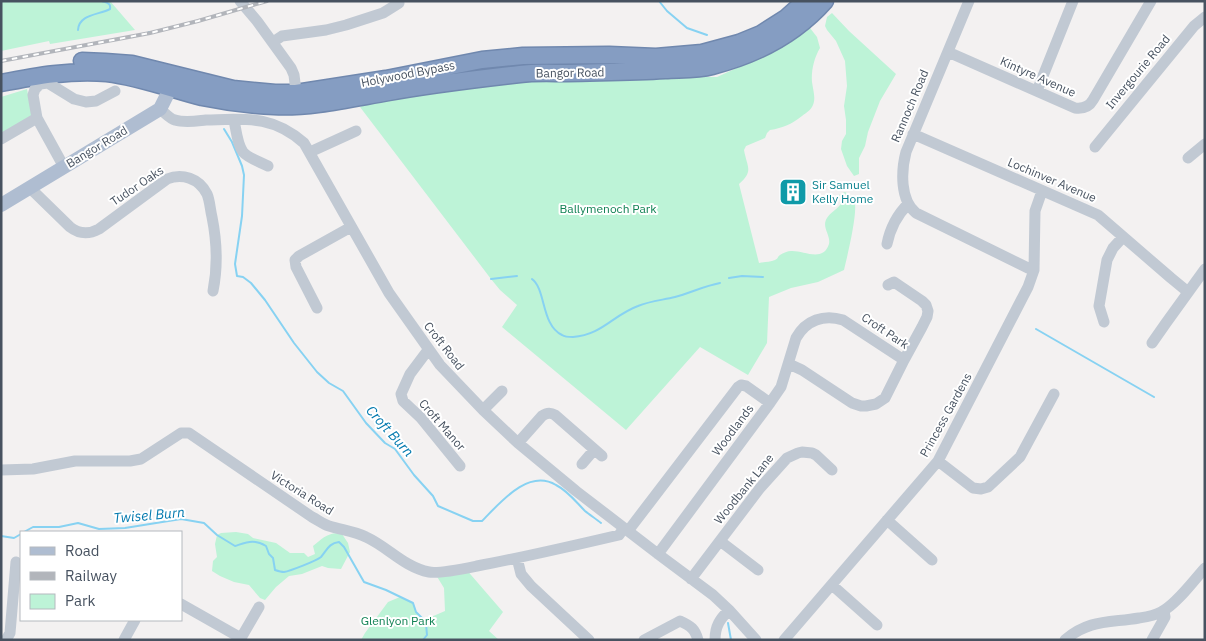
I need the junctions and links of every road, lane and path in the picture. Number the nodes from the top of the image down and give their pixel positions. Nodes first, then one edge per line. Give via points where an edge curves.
1 (240, 1) edge
2 (806, 1) edge
3 (825, 1) edge
4 (969, 1) edge
5 (1073, 1) edge
6 (1151, 1) edge
7 (396, 8) dead end
8 (1205, 18) edge
9 (273, 42) junction
10 (948, 52) junction
11 (729, 53) junction
12 (1, 74) edge
13 (170, 81) junction
14 (1, 83) edge
15 (115, 91) dead end
16 (1037, 91) junction
17 (297, 99) junction
18 (160, 109) junction
19 (37, 118) junction
20 (234, 120) junction
21 (356, 131) dead end
22 (913, 134) junction
23 (1, 140) edge
24 (1205, 144) edge
25 (1095, 147) dead end
26 (310, 152) junction
27 (1188, 158) dead end
28 (64, 167) junction
29 (270, 168) dead end
30 (30, 188) junction
31 (1042, 191) junction
32 (908, 204) junction
33 (1, 205) edge
34 (351, 227) junction
35 (1123, 237) junction
36 (887, 244) dead end
37 (1205, 269) edge
38 (1034, 270) junction
39 (888, 285) dead end
40 (214, 291) dead end
41 (1188, 292) junction
42 (317, 308) dead end
43 (1104, 322) dead end
44 (1152, 343) dead end
45 (428, 350) junction
46 (904, 360) junction
47 (789, 364) junction
48 (503, 389) dead end
49 (1054, 394) dead end
50 (770, 403) junction
51 (483, 410) junction
52 (518, 443) junction
53 (938, 461) junction
54 (582, 464) dead end
55 (460, 466) dead end
56 (1, 470) edge
57 (832, 470) dead end
58 (888, 520) junction
59 (626, 530) junction
60 (720, 541) junction
61 (658, 554) junction
62 (517, 558) junction
63 (932, 560) dead end
64 (16, 562) dead end
65 (1205, 568) edge
66 (758, 570) dead end
67 (691, 579) junction
68 (832, 585) junction
69 (182, 605) edge
70 (259, 607) dead end
71 (729, 610) junction
72 (1164, 611) junction
73 (134, 621) edge
74 (876, 625) dead end
75 (6, 640) edge
76 (124, 640) edge
77 (589, 640) edge
78 (644, 640) edge
79 (698, 640) edge
80 (715, 640) edge
81 (756, 640) edge
82 (784, 640) edge
83 (1065, 640) edge
84 (1152, 640) edge

1 - 9 street
2 - 11 highway via 786,18 739,43
3 - 11 highway, Bangor Road via 800,25 762,49
4 - 10 street, Rannoch Road
5 - 16 street
6 - 16 street, Kintyre Avenue via 1090,105 1075,108
7 - 9 street via 326,30 282,36
8 - 25 street, Invergourie Road via 1194,26
9 - 17 street via 292,68
10 - 16 street, Kintyre Avenue
10 - 22 street, Rannoch Road
11 - 17 highway, Bangor Road via 710,66 693,68 523,74 338,100
12 - 13 highway via 78,61 105,62 132,64
13 - 14 highway via 88,72 59,73
13 - 17 highway via 203,97 250,104 278,106
13 - 18 main road
15 - 19 street via 102,94 91,102 81,102 51,84 42,83 33,93
18 - 20 street, Croft Road via 174,120
18 - 28 main road, Bangor Road
19 - 23 street
19 - 28 street
20 - 26 street, Croft Road via 256,120 279,126 296,136
20 - 29 street via 243,152
21 - 26 street
22 - 31 street, Lochinver Avenue
22 - 32 street, Rannoch Road via 904,164
24 - 27 street
26 - 34 street, Croft Road
28 - 30 main road, Bangor Road
30 - 33 main road, Bangor Road
30 - 40 street, Tudor Oaks via 70,227 86,233 99,229 167,179 178,176 194,180 206,192 214,224 217,253
31 - 35 street, Lochinver Avenue via 1098,215
31 - 38 street, Princess Gardens via 1035,210
32 - 36 street via 888,235
32 - 38 street via 916,213
34 - 42 street via 295,260
34 - 45 street, Croft Road via 389,293
35 - 41 street, Lochinver Avenue
35 - 43 street via 1107,260 1099,306
37 - 41 street
38 - 53 street, Princess Gardens via 1019,306
39 - 46 street via 894,282 927,308 927,317
41 - 44 street
45 - 51 street, Croft Road
45 - 55 street, Croft Manor via 410,374 401,394 403,401
46 - 47 street, Croft Park via 885,398 866,406 852,402
46 - 47 street, Croft Park via 850,324 837,318 820,318 798,333
47 - 50 street, Croft Park via 781,387
48 - 51 street
49 - 53 street via 1020,457 988,487 973,488
50 - 59 street, Woodlands via 746,386 738,387
50 - 61 street, Woodlands
51 - 52 street, Croft Road
52 - 54 street via 544,414 550,413 598,453
52 - 59 street, Croft Road
53 - 58 street, Princess Gardens
56 - 62 street, Victoria Road via 33,469 75,461 141,459 181,433 189,433 312,517 328,526 365,536 412,566 430,572
57 - 60 street, Woodbank Lane via 812,453 790,456
58 - 63 street
58 - 68 street, Princess Gardens
59 - 61 street, Croft Road
59 - 62 street, Victoria Road via 619,535
60 - 66 street
60 - 67 street, Woodbank Lane
61 - 67 street, Croft Road
62 - 77 street via 521,574 531,586
64 - 75 street via 10,633
65 - 72 street
67 - 71 street, Croft Road
68 - 74 street
68 - 82 street, Princess Gardens
69 - 70 street via 241,638
71 - 80 street via 717,624
71 - 81 street, Croft Road
72 - 83 street via 1093,624
72 - 84 street via 1165,617
73 - 76 street
78 - 79 street via 680,622 689,625

